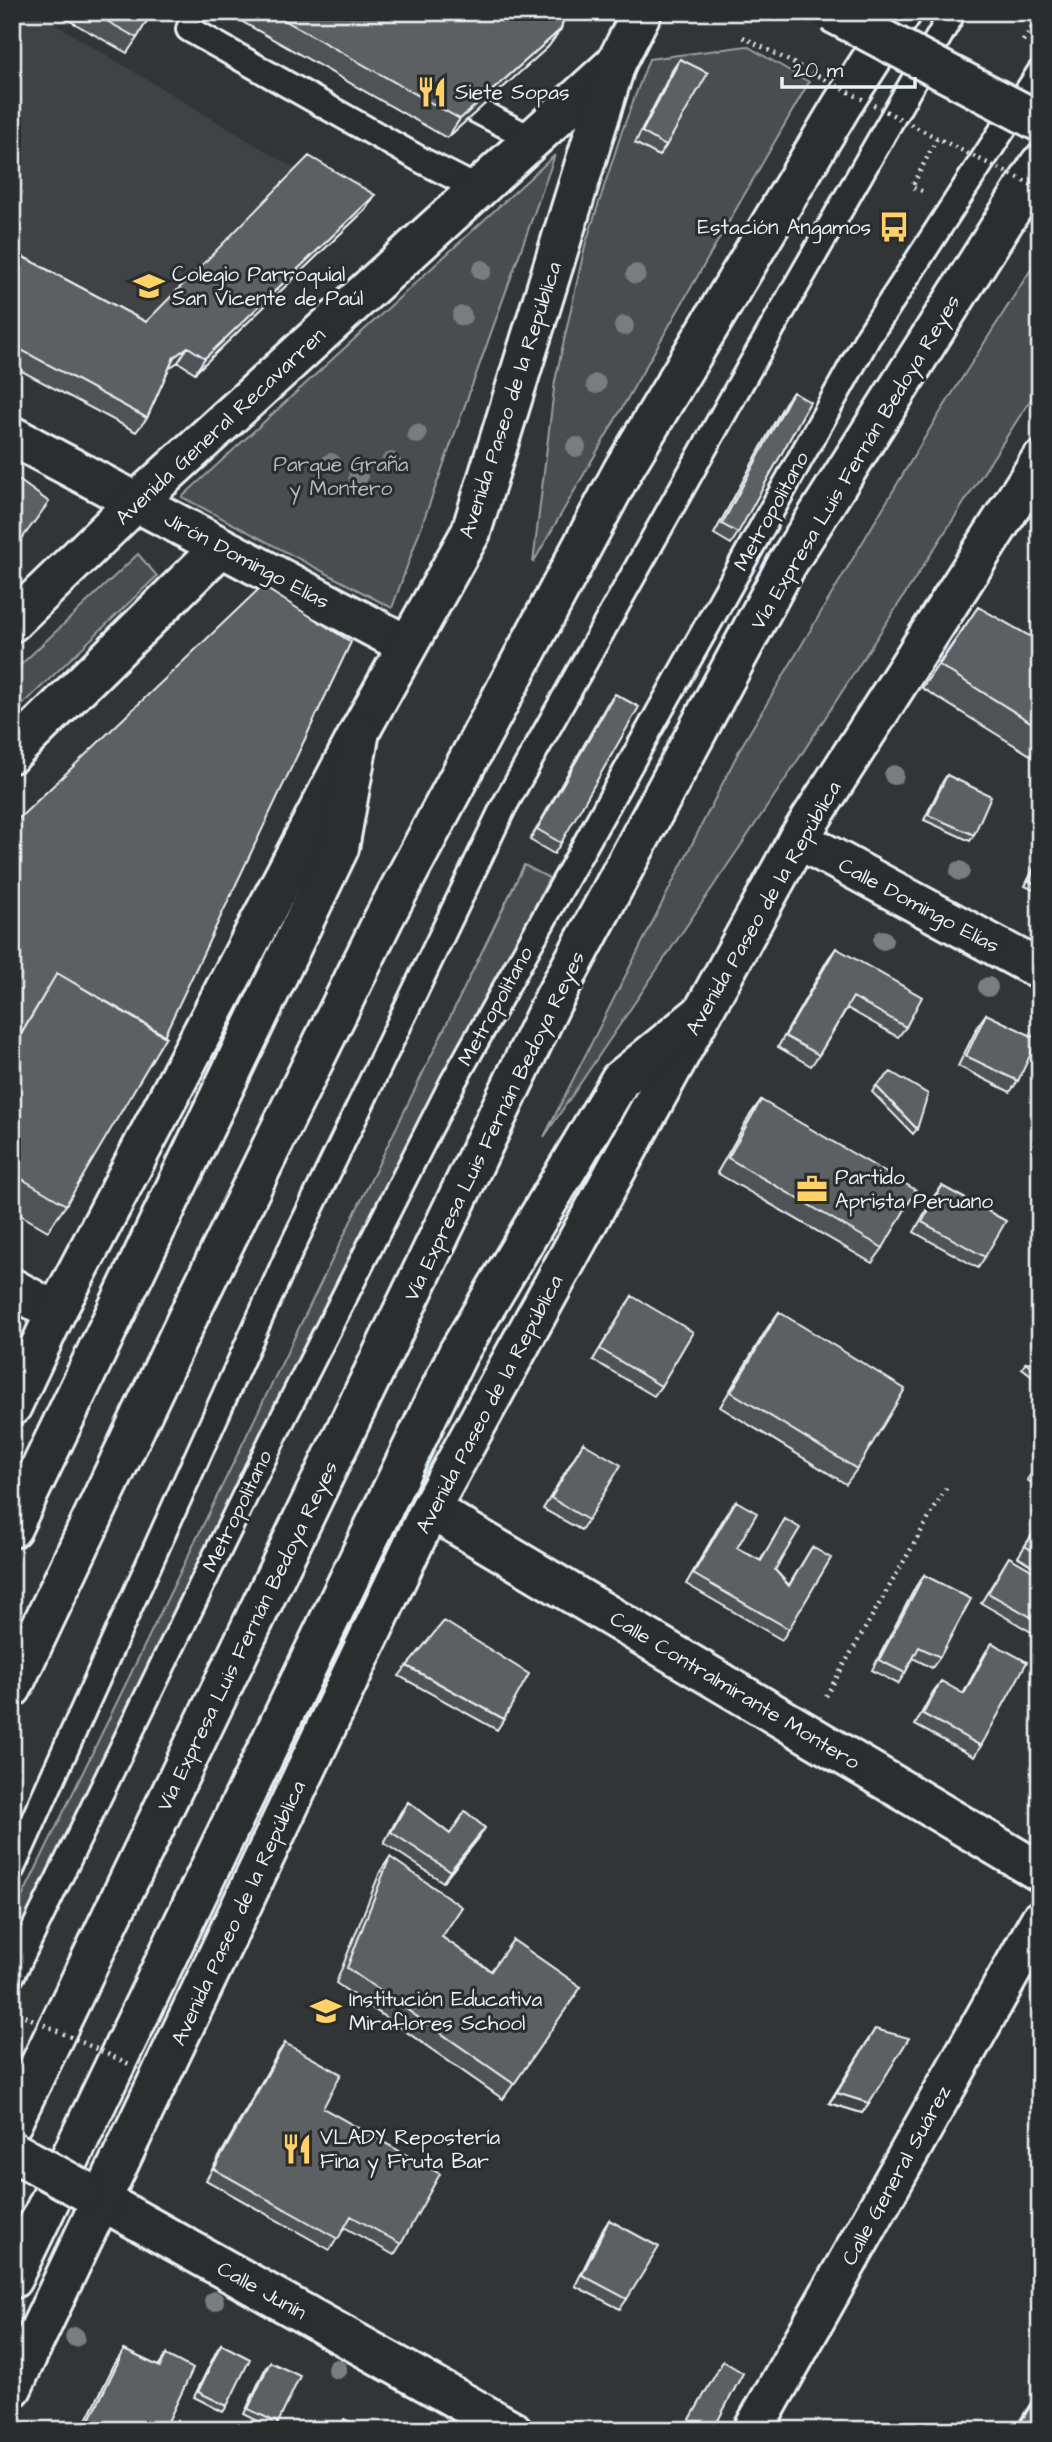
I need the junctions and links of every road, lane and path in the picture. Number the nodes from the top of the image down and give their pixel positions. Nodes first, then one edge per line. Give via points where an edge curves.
1 (642, 12) edge
2 (831, 12) edge
3 (902, 12) edge
4 (953, 12) edge
5 (189, 29) dead end
6 (743, 37) dead end
7 (616, 63) junction
8 (1040, 72) edge
9 (426, 84) edge
10 (1040, 122) edge
11 (937, 138) junction
12 (532, 139) junction
13 (1040, 164) edge
14 (912, 187) dead end
15 (1040, 188) edge
16 (478, 189) junction
17 (12, 436) edge
18 (1040, 461) edge
19 (136, 502) junction
20 (221, 547) junction
21 (12, 622) edge
22 (407, 645) junction
23 (360, 732) junction
24 (12, 753) edge
25 (798, 839) junction
26 (1040, 970) edge
27 (702, 1013) junction
28 (12, 1288) edge
29 (57, 1312) junction
30 (12, 1406) edge
31 (948, 1485) dead end
32 (430, 1509) junction
33 (12, 1528) edge
34 (12, 1688) edge
35 (805, 1732) junction
36 (12, 1868) edge
37 (1040, 1872) edge
38 (1040, 1920) edge
39 (12, 1975) edge
40 (12, 2010) edge
41 (129, 2064) dead end
42 (12, 2123) edge
43 (12, 2151) edge
44 (92, 2195) junction
45 (12, 2279) edge
46 (12, 2388) edge
47 (512, 2430) edge
48 (753, 2430) edge

1 - 7 main road, Avenida Paseo de la República
2 - 10 main road, bridge
3 - 34 main road via 623,470 384,918
4 - 36 lane via 503,808 290,1251
5 - 16 lane
6 - 11 path, bridge
7 - 12 main road, Avenida General Recavarren
7 - 22 main road, Avenida Paseo de la República via 471,532
8 - 39 lane, Metropolitano via 868,337 453,1082 276,1432
9 - 12 lane
11 - 14 path
11 - 15 path, bridge
12 - 16 main road, Avenida General Recavarren
13 - 42 main road, Vía Expresa Luis Fernán Bedoya Reyes via 787,564 552,1002
16 - 19 main road, Avenida General Recavarren
17 - 19 main road, Jirón Domingo Elías
18 - 25 main road, Avenida Paseo de la República
19 - 20 main road, Jirón Domingo Elías
19 - 21 main road, Avenida General Recavarren
20 - 22 main road, Jirón Domingo Elías
20 - 24 main road
22 - 23 main road, Avenida Paseo de la República
23 - 29 main road, Avenida Paseo de la República
23 - 33 main road via 340,848
25 - 26 main road, Calle Domingo Elías
25 - 27 main road, Avenida Paseo de la República
27 - 32 main road, Avenida Paseo de la República
27 - 45 main road via 620,1080 458,1353
28 - 29 main road
29 - 30 main road, Avenida Paseo de la República
31 - 35 path
32 - 35 main road, Calle Contralmirante Montero
32 - 44 main road, Avenida Paseo de la República
35 - 37 main road, Calle Contralmirante Montero
38 - 48 main road, Calle General Suárez
40 - 41 path, bridge
43 - 44 main road, Calle Junín, bridge
44 - 46 main road, Avenida Paseo de la República
44 - 47 main road, Calle Junín

